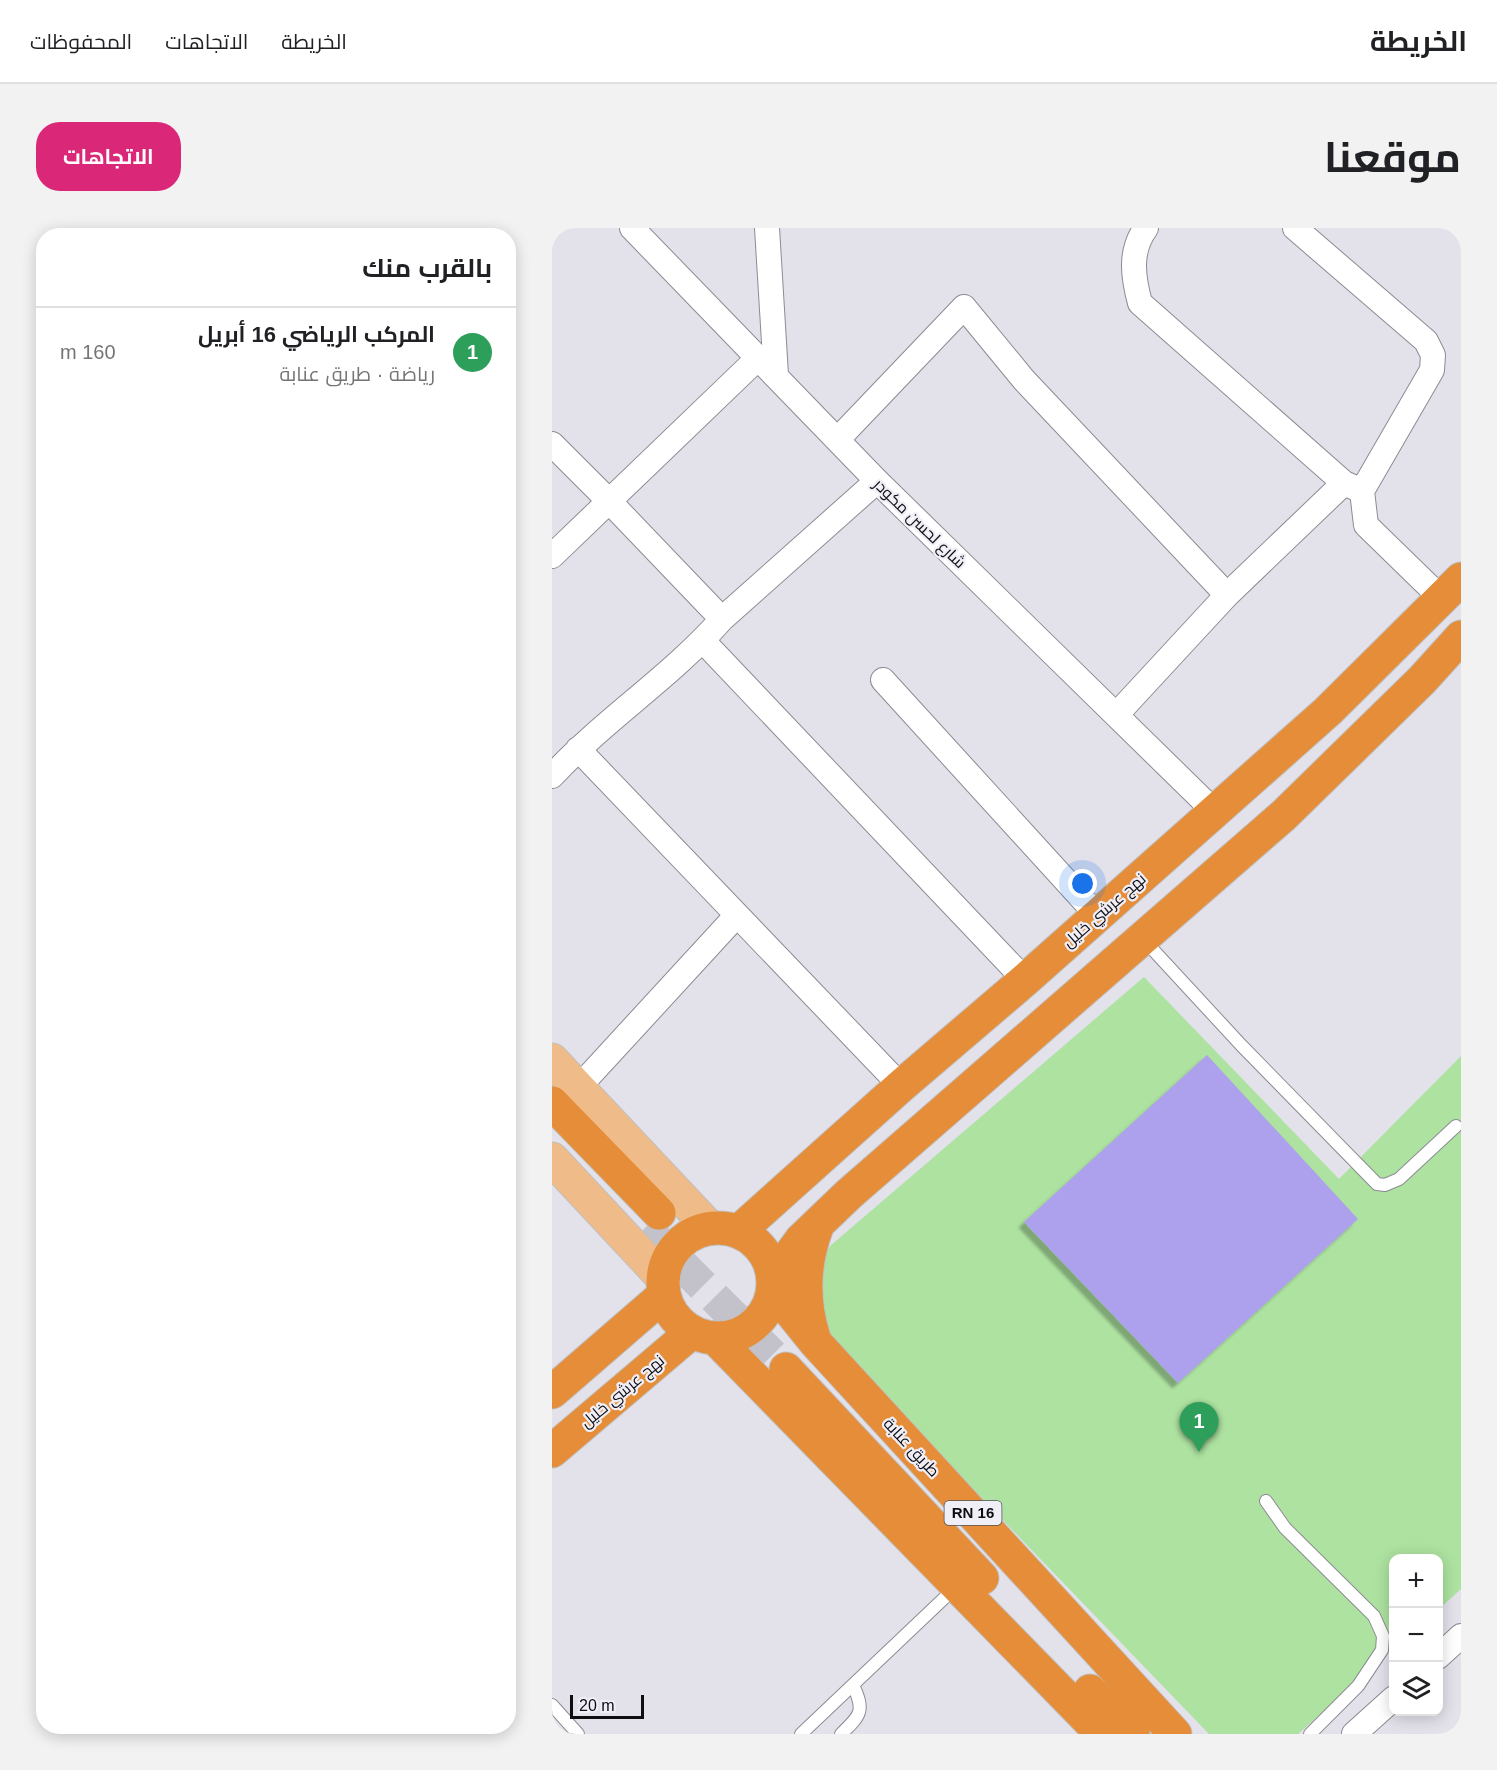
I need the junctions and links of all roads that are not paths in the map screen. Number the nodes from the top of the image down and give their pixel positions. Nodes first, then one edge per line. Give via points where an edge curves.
1 (632, 228) edge
2 (767, 228) edge
3 (1146, 228) edge
4 (1295, 228) edge
5 (757, 358) junction
6 (776, 375) junction
7 (838, 439) junction
8 (552, 444) edge
9 (877, 481) junction
10 (1353, 487) junction
11 (608, 500) junction
12 (552, 556) edge
13 (1452, 589) edge
14 (1227, 595) junction
15 (722, 619) junction
16 (1461, 637) edge
17 (703, 641) junction
18 (883, 680) dead end
19 (1116, 714) junction
20 (562, 757) edge
21 (1215, 812) junction
22 (737, 915) junction
23 (1098, 916) junction
24 (1143, 939) junction
25 (1025, 980) junction
26 (552, 1060) edge
27 (901, 1086) junction
28 (565, 1095) edge
29 (1456, 1126) dead end
30 (552, 1130) edge
31 (552, 1159) edge
32 (818, 1224) junction
33 (724, 1230) junction
34 (773, 1284) junction
35 (663, 1286) junction
36 (704, 1335) junction
37 (800, 1355) junction
38 (653, 1365) junction
39 (743, 1368) junction
40 (552, 1392) edge
41 (552, 1451) edge
42 (1266, 1501) dead end
43 (958, 1585) junction
44 (1461, 1636) edge
45 (1443, 1652) edge
46 (853, 1685) junction
47 (1389, 1702) edge
48 (552, 1705) edge
49 (578, 1734) edge
50 (801, 1734) edge
51 (841, 1734) edge
52 (1102, 1734) edge
53 (1133, 1734) edge
54 (1157, 1734) edge
55 (1175, 1734) edge
56 (1310, 1734) edge
57 (1354, 1734) edge

1 - 5 street, شارع لحسن مكودر
2 - 6 street
3 - 10 street via 1137,240 1133,277 1140,303
4 - 10 street via 1426,340 1433,355 1432,370
5 - 6 street, شارع لحسن مكودر
5 - 11 street
6 - 7 street, شارع لحسن مكودر
7 - 9 street, شارع لحسن مكودر
7 - 14 street via 964,307 1024,380
8 - 11 street
9 - 15 street
9 - 19 street, شارع لحسن مكودر
10 - 13 street via 1366,525
10 - 14 street
11 - 12 street
11 - 15 street
13 - 21 highway, نهج عرشي خليل via 1328,711
14 - 19 street
15 - 17 street
16 - 24 highway via 1284,815
17 - 20 street
17 - 25 street
18 - 23 street
19 - 21 street, شارع لحسن مكودر
20 - 22 street
21 - 23 highway, نهج عرشي خليل
22 - 27 street
22 - 28 street
23 - 25 highway, نهج عرشي خليل
24 - 29 lane via 1377,1184 1399,1179
24 - 32 highway
25 - 27 highway, نهج عرشي خليل
26 - 28 main road
27 - 33 highway, نهج عرشي خليل
28 - 30 highway via 652,1221
28 - 33 main road
31 - 35 main road
32 - 34 highway via 801,1240
32 - 37 highway via 805,1283 809,1323
33 - 34 highway via 749,1238 766,1255
33 - 35 highway via 696,1232 678,1245 666,1263
34 - 36 highway via 766,1310 753,1325 729,1337
34 - 37 highway, طريق عنابة / RN 16
35 - 36 highway via 670,1310 680,1323
35 - 40 highway
36 - 38 highway, نهج عرشي خليل
36 - 39 highway
37 - 53 highway, طريق عنابة via 1016,1615
37 - 54 highway, طريق عنابة via 1027,1605
37 - 55 highway, طريق عنابة / RN 16
38 - 39 highway via 681,1353 704,1351
38 - 41 highway, نهج عرشي خليل
39 - 43 highway
42 - 56 lane via 1285,1527 1374,1616 1383,1636 1382,1650 1358,1686
43 - 46 lane
43 - 52 highway
44 - 45 street
46 - 50 lane
46 - 51 lane via 861,1706 859,1714
47 - 57 street
48 - 49 lane

